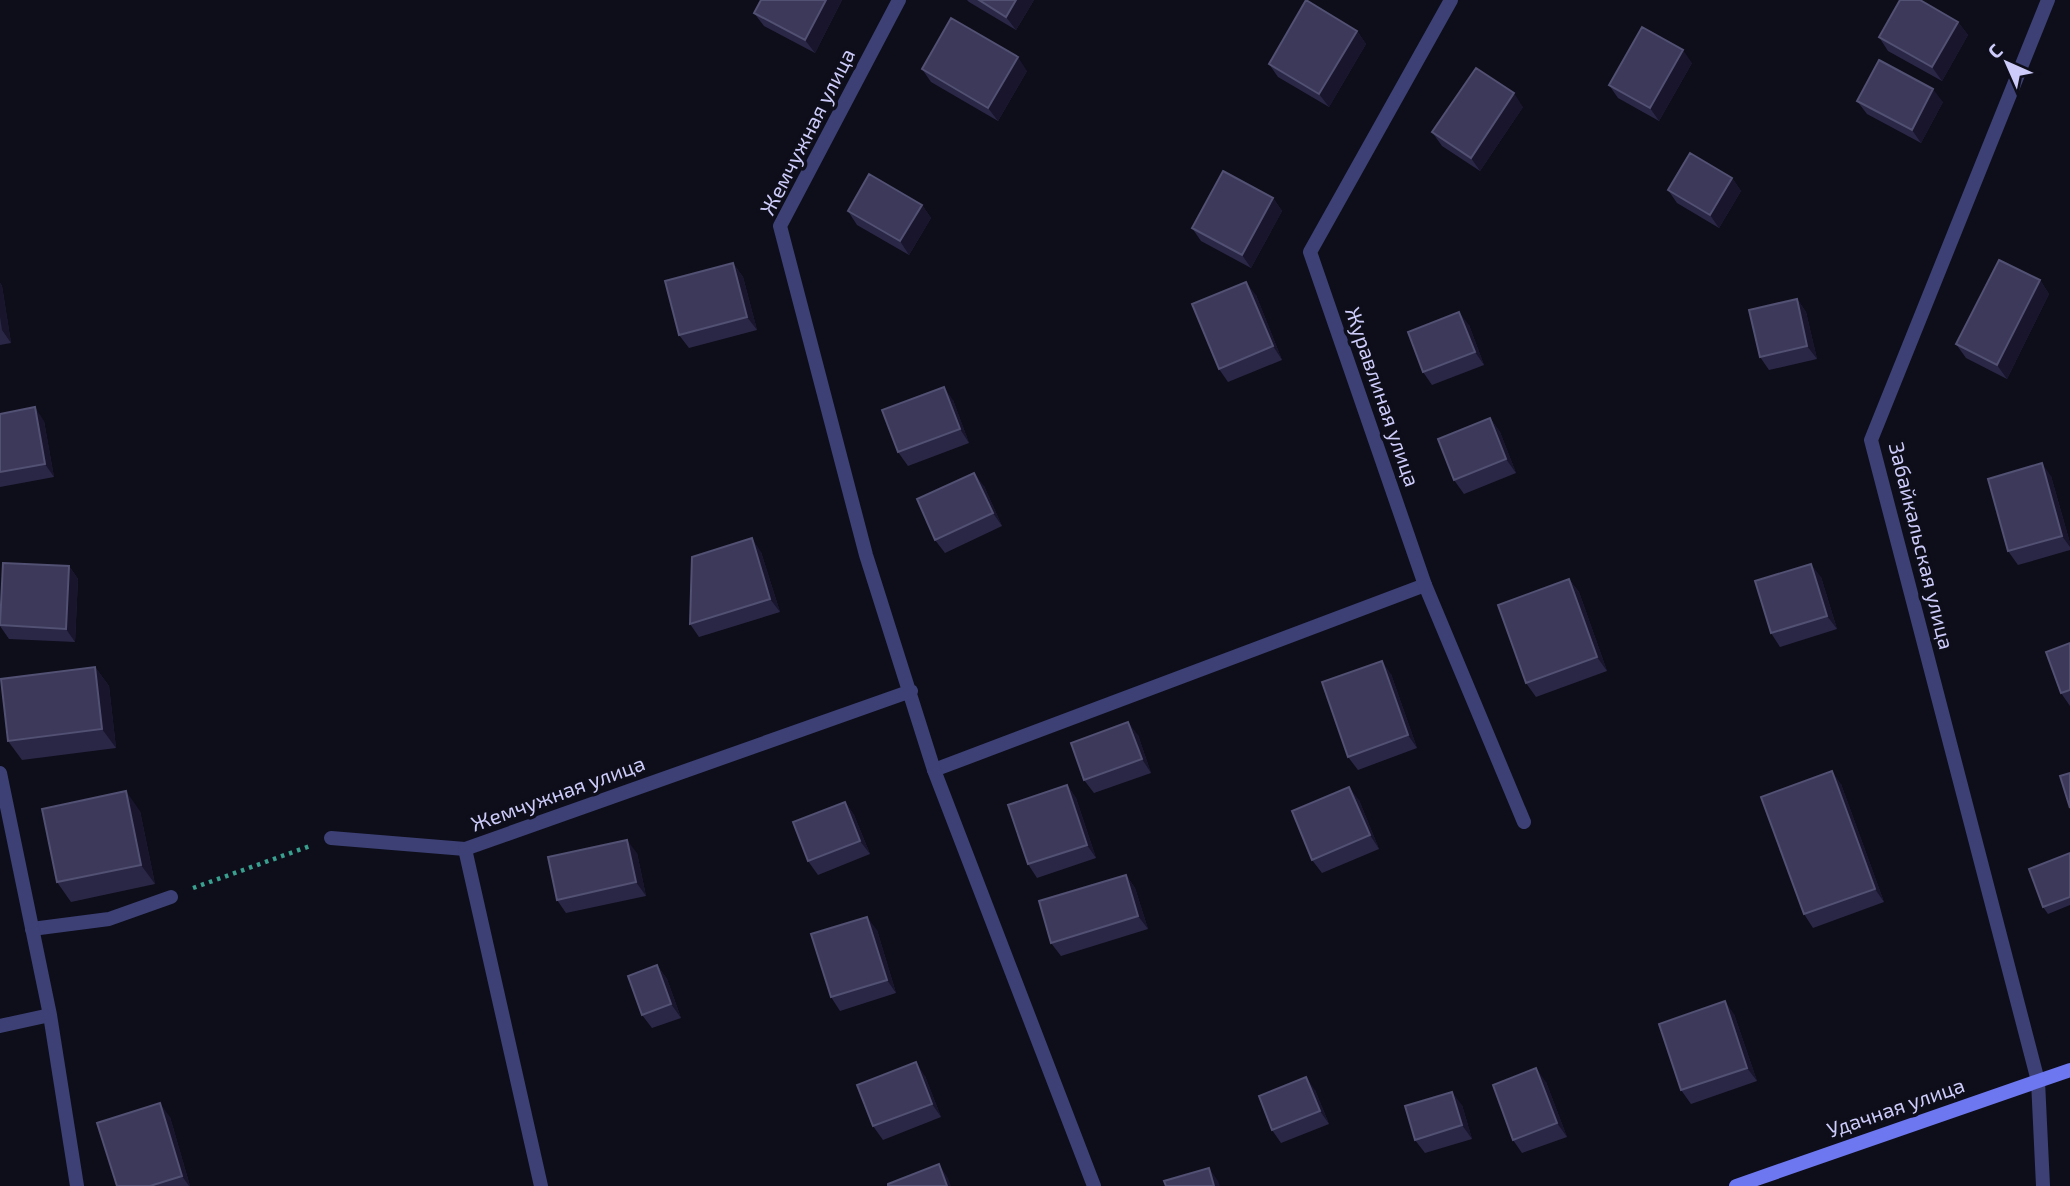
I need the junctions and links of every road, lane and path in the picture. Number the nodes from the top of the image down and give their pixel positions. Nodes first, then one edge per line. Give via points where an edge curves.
1 (900, 0) edge
2 (1451, 0) edge
3 (2048, 0) edge
4 (1425, 585) junction
5 (911, 691) junction
6 (934, 770) junction
7 (0, 773) edge
8 (1524, 822) dead end
9 (331, 838) joint
10 (465, 849) junction
11 (170, 897) joint
12 (32, 929) junction
13 (50, 1015) junction
14 (0, 1026) edge
15 (2070, 1070) edge
16 (2038, 1081) junction
17 (77, 1186) edge
18 (541, 1186) edge
19 (1094, 1186) edge
20 (1736, 1186) edge
21 (2043, 1186) edge

1 - 5 street, Жемчужная улица via 780,226 866,555
2 - 4 street, Журавлиная улица via 1310,252
3 - 16 street, Забайкальская улица via 1871,440
4 - 6 street
4 - 8 street, Журавлиная улица
5 - 6 street, Жемчужная улица
5 - 10 street, Жемчужная улица
6 - 19 street, Жемчужная улица
7 - 12 street
9 - 10 street
9 - 11 path
10 - 18 street, Жемчужная улица
11 - 12 street via 109,919
12 - 13 street
13 - 14 street
13 - 17 street
15 - 16 street, Удачная улица
16 - 20 street, Удачная улица
16 - 21 street, Забайкальская улица

